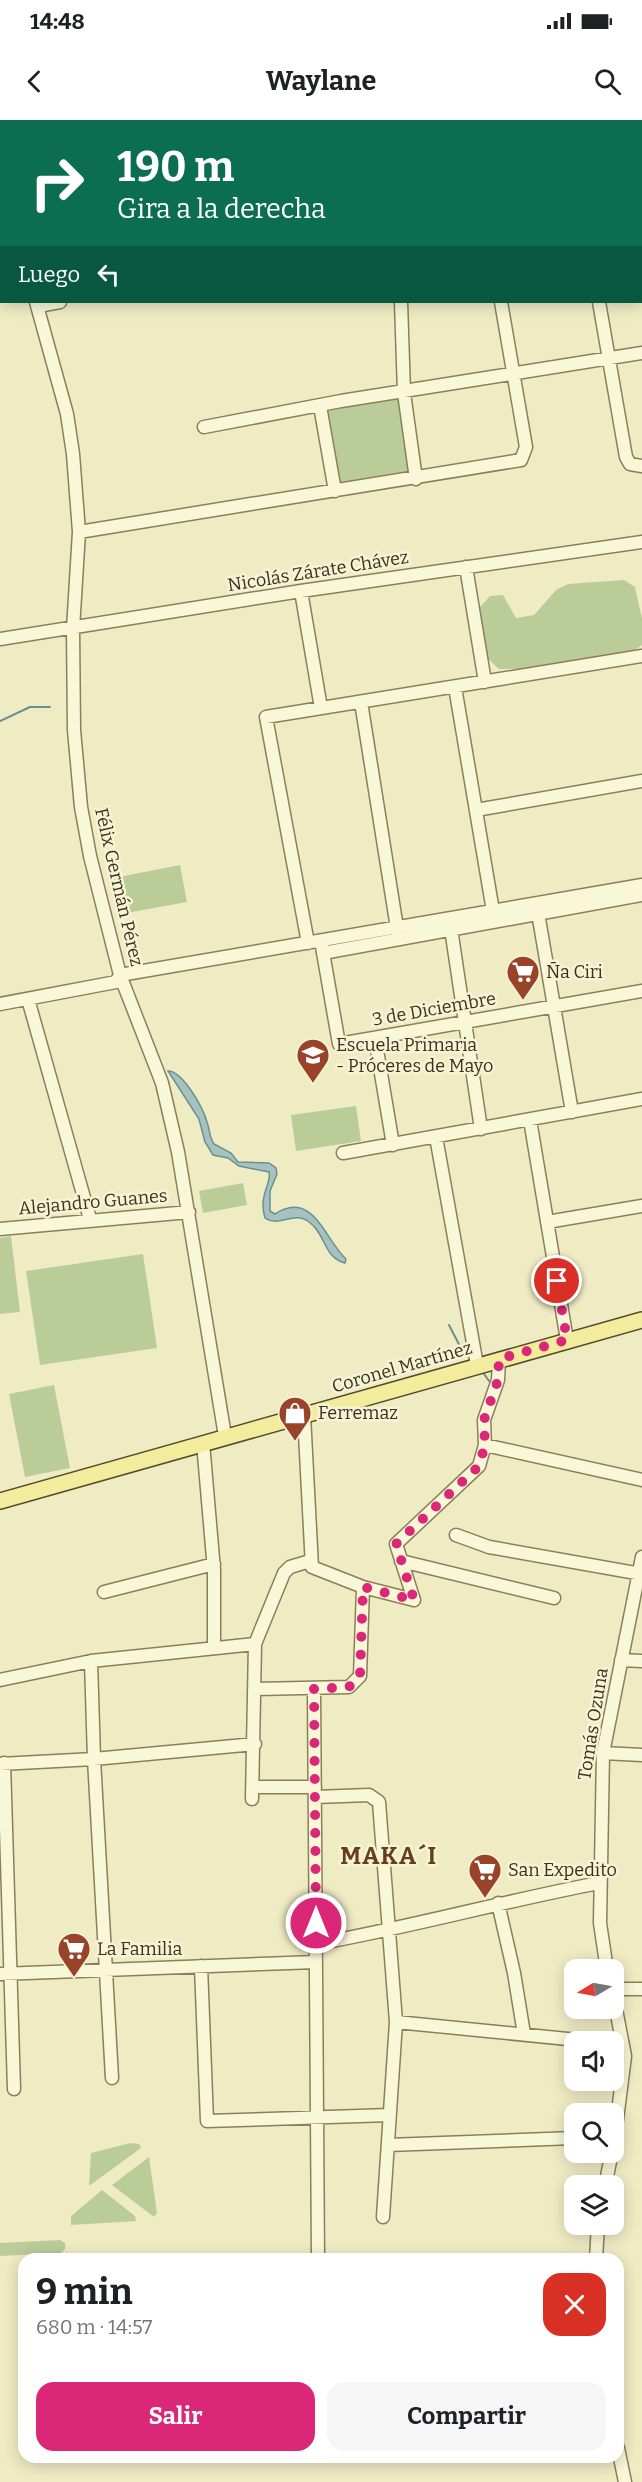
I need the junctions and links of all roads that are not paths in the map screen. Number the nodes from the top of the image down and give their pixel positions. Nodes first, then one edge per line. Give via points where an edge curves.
1 (401, 303) edge
2 (501, 303) edge
3 (599, 303) edge
4 (37, 304) edge
5 (642, 353) edge
6 (608, 358) junction
7 (514, 374) junction
8 (404, 393) junction
9 (320, 406) junction
10 (204, 427) dead end
11 (642, 466) edge
12 (416, 478) junction
13 (335, 491) junction
14 (79, 532) junction
15 (642, 542) edge
16 (466, 567) junction
17 (301, 591) junction
18 (73, 628) junction
19 (0, 639) edge
20 (642, 656) edge
21 (485, 682) junction
22 (455, 687) junction
23 (361, 702) junction
24 (321, 708) junction
25 (642, 781) edge
26 (476, 810) junction
27 (642, 885) edge
28 (642, 896) edge
29 (538, 909) junction
30 (493, 911) junction
31 (451, 924) junction
32 (397, 928) junction
33 (308, 943) junction
34 (322, 947) junction
35 (120, 975) junction
36 (642, 992) edge
37 (28, 999) junction
38 (0, 1004) edge
39 (554, 1006) junction
40 (465, 1022) junction
41 (375, 1038) junction
42 (642, 1099) edge
43 (572, 1112) junction
44 (530, 1120) junction
45 (482, 1129) junction
46 (436, 1137) junction
47 (393, 1145) junction
48 (343, 1153) dead end
49 (642, 1206) edge
50 (189, 1212) junction
51 (90, 1220) junction
52 (547, 1222) junction
53 (0, 1229) edge
54 (642, 1320) edge
55 (567, 1340) junction
56 (499, 1359) junction
57 (477, 1365) junction
58 (304, 1415) junction
59 (225, 1436) junction
60 (203, 1443) junction
61 (485, 1445) junction
62 (642, 1480) edge
63 (0, 1501) edge
64 (456, 1535) dead end
65 (642, 1557) edge
66 (310, 1561) junction
67 (401, 1561) junction
68 (214, 1564) junction
69 (640, 1574) edge
70 (363, 1587) junction
71 (104, 1592) dead end
72 (554, 1598) dead end
73 (255, 1644) junction
74 (214, 1648) junction
75 (621, 1660) junction
76 (92, 1661) junction
77 (642, 1661) edge
78 (0, 1680) edge
79 (256, 1689) junction
80 (314, 1689) junction
81 (255, 1743) junction
82 (603, 1754) junction
83 (642, 1755) edge
84 (94, 1759) junction
85 (2, 1763) edge
86 (315, 1792) junction
87 (599, 1884) junction
88 (498, 1903) junction
89 (388, 1931) junction
90 (316, 1944) junction
91 (605, 1959) edge
92 (316, 1962) junction
93 (201, 1966) junction
94 (106, 1970) junction
95 (5, 1974) edge
96 (624, 1989) edge
97 (642, 1989) edge
98 (396, 2022) junction
99 (524, 2034) junction
100 (564, 2038) edge
101 (112, 2078) dead end
102 (14, 2089) dead end
103 (389, 2115) junction
104 (317, 2117) junction
105 (564, 2138) edge
106 (388, 2145) junction
107 (383, 2217) dead end
108 (597, 2235) edge
109 (318, 2253) edge
110 (596, 2253) edge
111 (621, 2463) edge
112 (625, 2482) edge

1 - 8 street
2 - 7 street
3 - 6 street
4 - 14 street, Félix Germán Pérez via 67,414
5 - 6 street
6 - 7 street
6 - 11 street via 626,457 630,464
7 - 8 street
7 - 12 street via 526,447 523,458
8 - 9 street
8 - 12 street
9 - 10 street
9 - 13 street
12 - 13 street
13 - 14 street
14 - 18 street, Félix Germán Pérez
15 - 16 street, Nicolás Zárate Chávez
16 - 17 street, Nicolás Zárate Chávez
16 - 21 street
17 - 18 street, Nicolás Zárate Chávez
17 - 24 street
18 - 19 street, Nicolás Zárate Chávez
18 - 35 street, Félix Germán Pérez via 74,730 81,807
20 - 21 street
21 - 22 street
22 - 23 street
22 - 26 street
23 - 24 street
23 - 32 street
24 - 33 street via 266,717
25 - 26 street
26 - 30 street
27 - 29 street
28 - 29 street
29 - 30 street
29 - 31 street
29 - 39 street
30 - 31 street
31 - 32 street
31 - 34 street
31 - 40 street
32 - 34 street
33 - 34 street
33 - 35 street
34 - 41 street, 3 de Diciembre via 339,1044
35 - 37 street via 116,982
35 - 50 street, Félix Germán Pérez via 162,1083
36 - 39 street, 3 de Diciembre
37 - 38 street
37 - 51 street
39 - 40 street, 3 de Diciembre
39 - 43 street
40 - 41 street, 3 de Diciembre
40 - 45 street
41 - 47 street
42 - 43 street
43 - 44 street
44 - 45 street
44 - 52 street
45 - 46 street
46 - 47 street
46 - 57 street
47 - 48 street
49 - 52 street
50 - 51 street, Alejandro Guanes
50 - 59 street, Félix Germán Pérez
51 - 53 street, Alejandro Guanes
52 - 55 street
54 - 55 main road, Coronel Martínez
55 - 56 main road, Coronel Martínez
56 - 57 main road, Coronel Martínez
56 - 61 street via 498,1380 484,1420
57 - 58 main road, Coronel Martínez
58 - 59 main road, Coronel Martínez
58 - 66 street
59 - 60 main road, Coronel Martínez
60 - 63 main road, Coronel Martínez
60 - 68 street
61 - 62 street
61 - 67 street via 479,1466 398,1541 396,1548
64 - 69 street via 489,1547
65 - 69 street, Tomás Ozuna
66 - 70 street via 312,1567
66 - 73 street via 290,1567 284,1574
67 - 70 street via 414,1600
67 - 72 street
68 - 71 street
68 - 74 street
69 - 75 street, Tomás Ozuna
70 - 80 street via 360,1676 349,1687
73 - 74 street
73 - 79 street
74 - 76 street
75 - 77 street
75 - 82 street, Tomás Ozuna
76 - 78 street
76 - 84 street
79 - 80 street
79 - 81 street
80 - 86 street
81 - 84 street
81 - 86 street via 253,1793
82 - 83 street
82 - 87 street, Tomás Ozuna
84 - 85 street
84 - 94 street
85 - 95 street
86 - 89 street via 369,1795 379,1801
86 - 90 street
87 - 88 street
87 - 91 street, Tomás Ozuna
88 - 89 street
88 - 99 street
89 - 90 street
89 - 98 street
90 - 92 street
92 - 93 street
92 - 104 street
93 - 94 street
93 - 104 street via 207,2121
94 - 95 street
94 - 101 street
95 - 102 street
96 - 97 street
98 - 99 street
98 - 103 street
99 - 100 street
103 - 104 street
103 - 106 street
104 - 109 street
105 - 106 street
106 - 107 street
108 - 110 street
111 - 112 street

